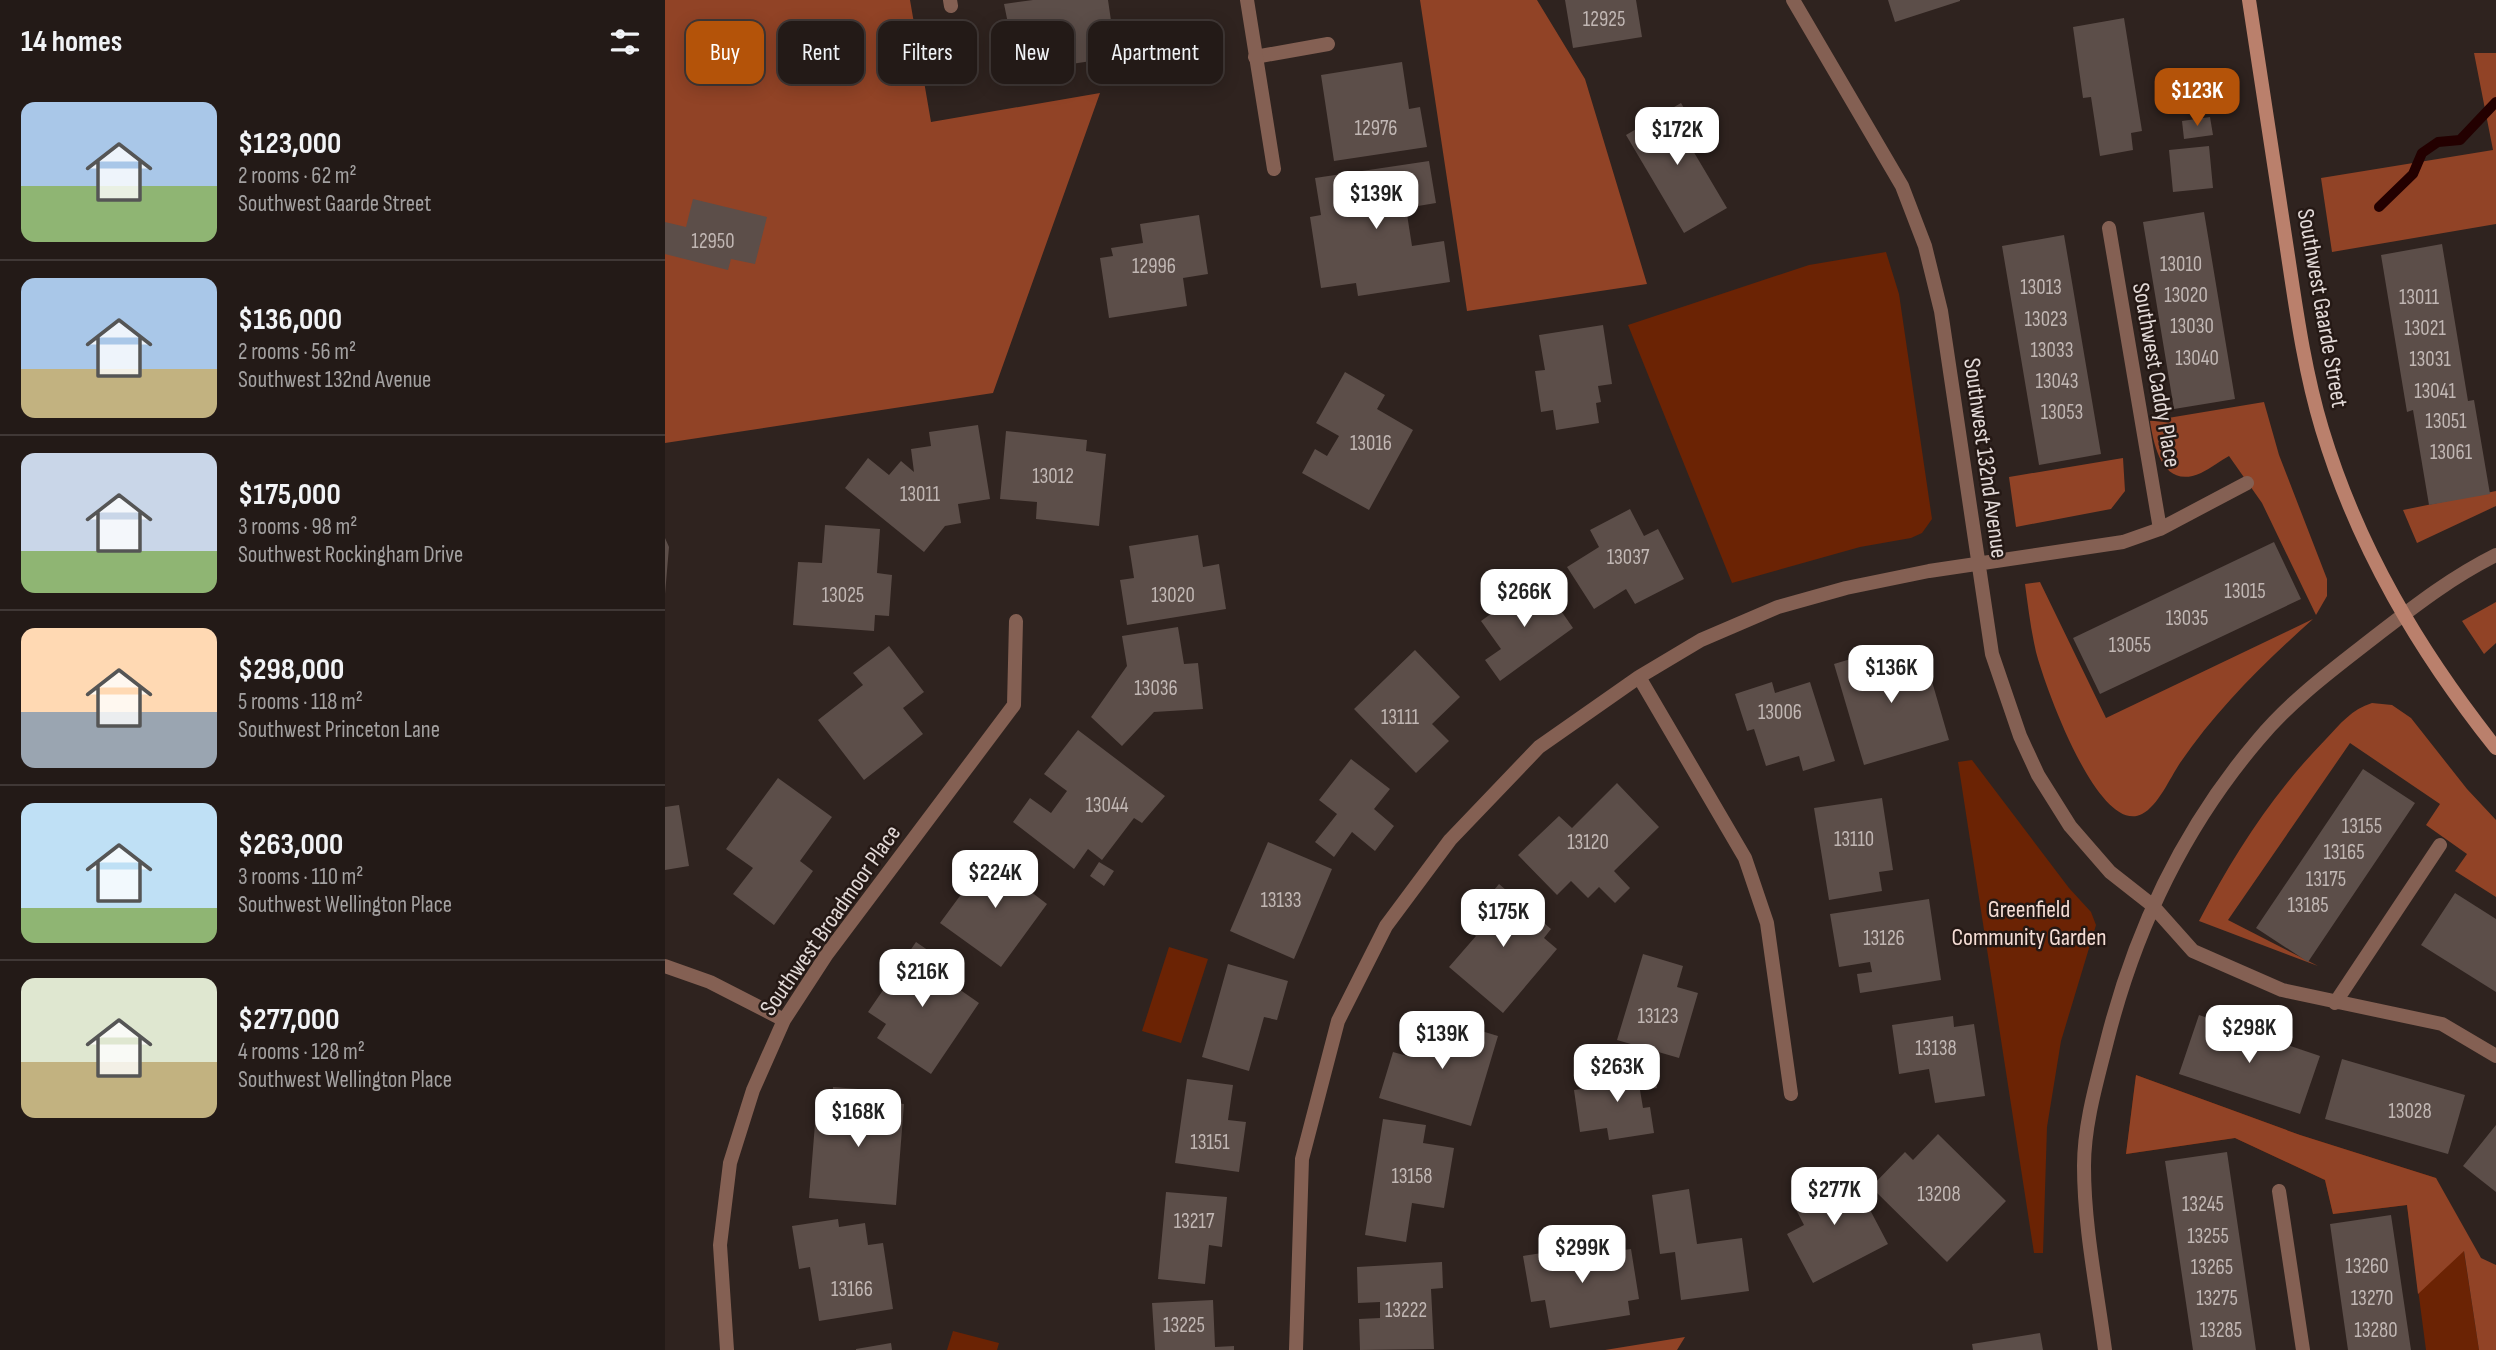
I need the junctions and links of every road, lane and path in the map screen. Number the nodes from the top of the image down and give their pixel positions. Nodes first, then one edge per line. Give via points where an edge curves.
1 (1247, 0) edge
2 (1793, 0) edge
3 (2249, 0) edge
4 (1328, 44) dead end
5 (1255, 57) junction
6 (1274, 169) dead end
7 (2109, 228) dead end
8 (2247, 483) dead end
9 (2160, 529) junction
10 (2496, 555) edge
11 (1978, 563) junction
12 (2403, 616) junction
13 (1016, 621) dead end
14 (1639, 677) junction
15 (2496, 748) edge
16 (2439, 845) dead end
17 (2152, 905) junction
18 (665, 966) edge
19 (2335, 1003) junction
20 (784, 1020) junction
21 (2496, 1056) edge
22 (1791, 1094) dead end
23 (2279, 1191) dead end
24 (727, 1350) edge
25 (1296, 1350) edge
26 (2105, 1350) edge
27 (2303, 1350) edge

1 - 5 street
2 - 11 street, Southwest 132nd Avenue via 1902,186 1925,246 1941,311
3 - 12 main road, Southwest Gaarde Street via 2315,404 2341,483
4 - 5 street
5 - 6 street
7 - 9 street, Southwest Caddy Place
8 - 9 street
9 - 11 street via 2123,542
10 - 12 street via 2434,590
11 - 14 street via 1846,588 1778,607 1701,640
11 - 17 street, Southwest 132nd Avenue via 1992,654 2038,775 2070,825 2110,872
12 - 15 main road, Southwest Gaarde Street via 2451,692
12 - 17 street via 2333,668 2259,739 2185,844
13 - 20 street, Southwest Broadmoor Place via 1014,705 827,954
14 - 22 street via 1745,858 1767,923
14 - 25 street via 1539,747 1451,840 1386,926 1338,1021 1302,1159
16 - 19 street
17 - 19 street, Southwest 132nd Avenue via 2193,951 2282,990
17 - 26 street via 2112,1022 2088,1124 2084,1164 2087,1210
18 - 20 street via 710,982
19 - 21 street, Southwest 132nd Avenue via 2442,1024
20 - 24 street, Southwest Broadmoor Place via 753,1090 730,1163 720,1245
23 - 27 street

